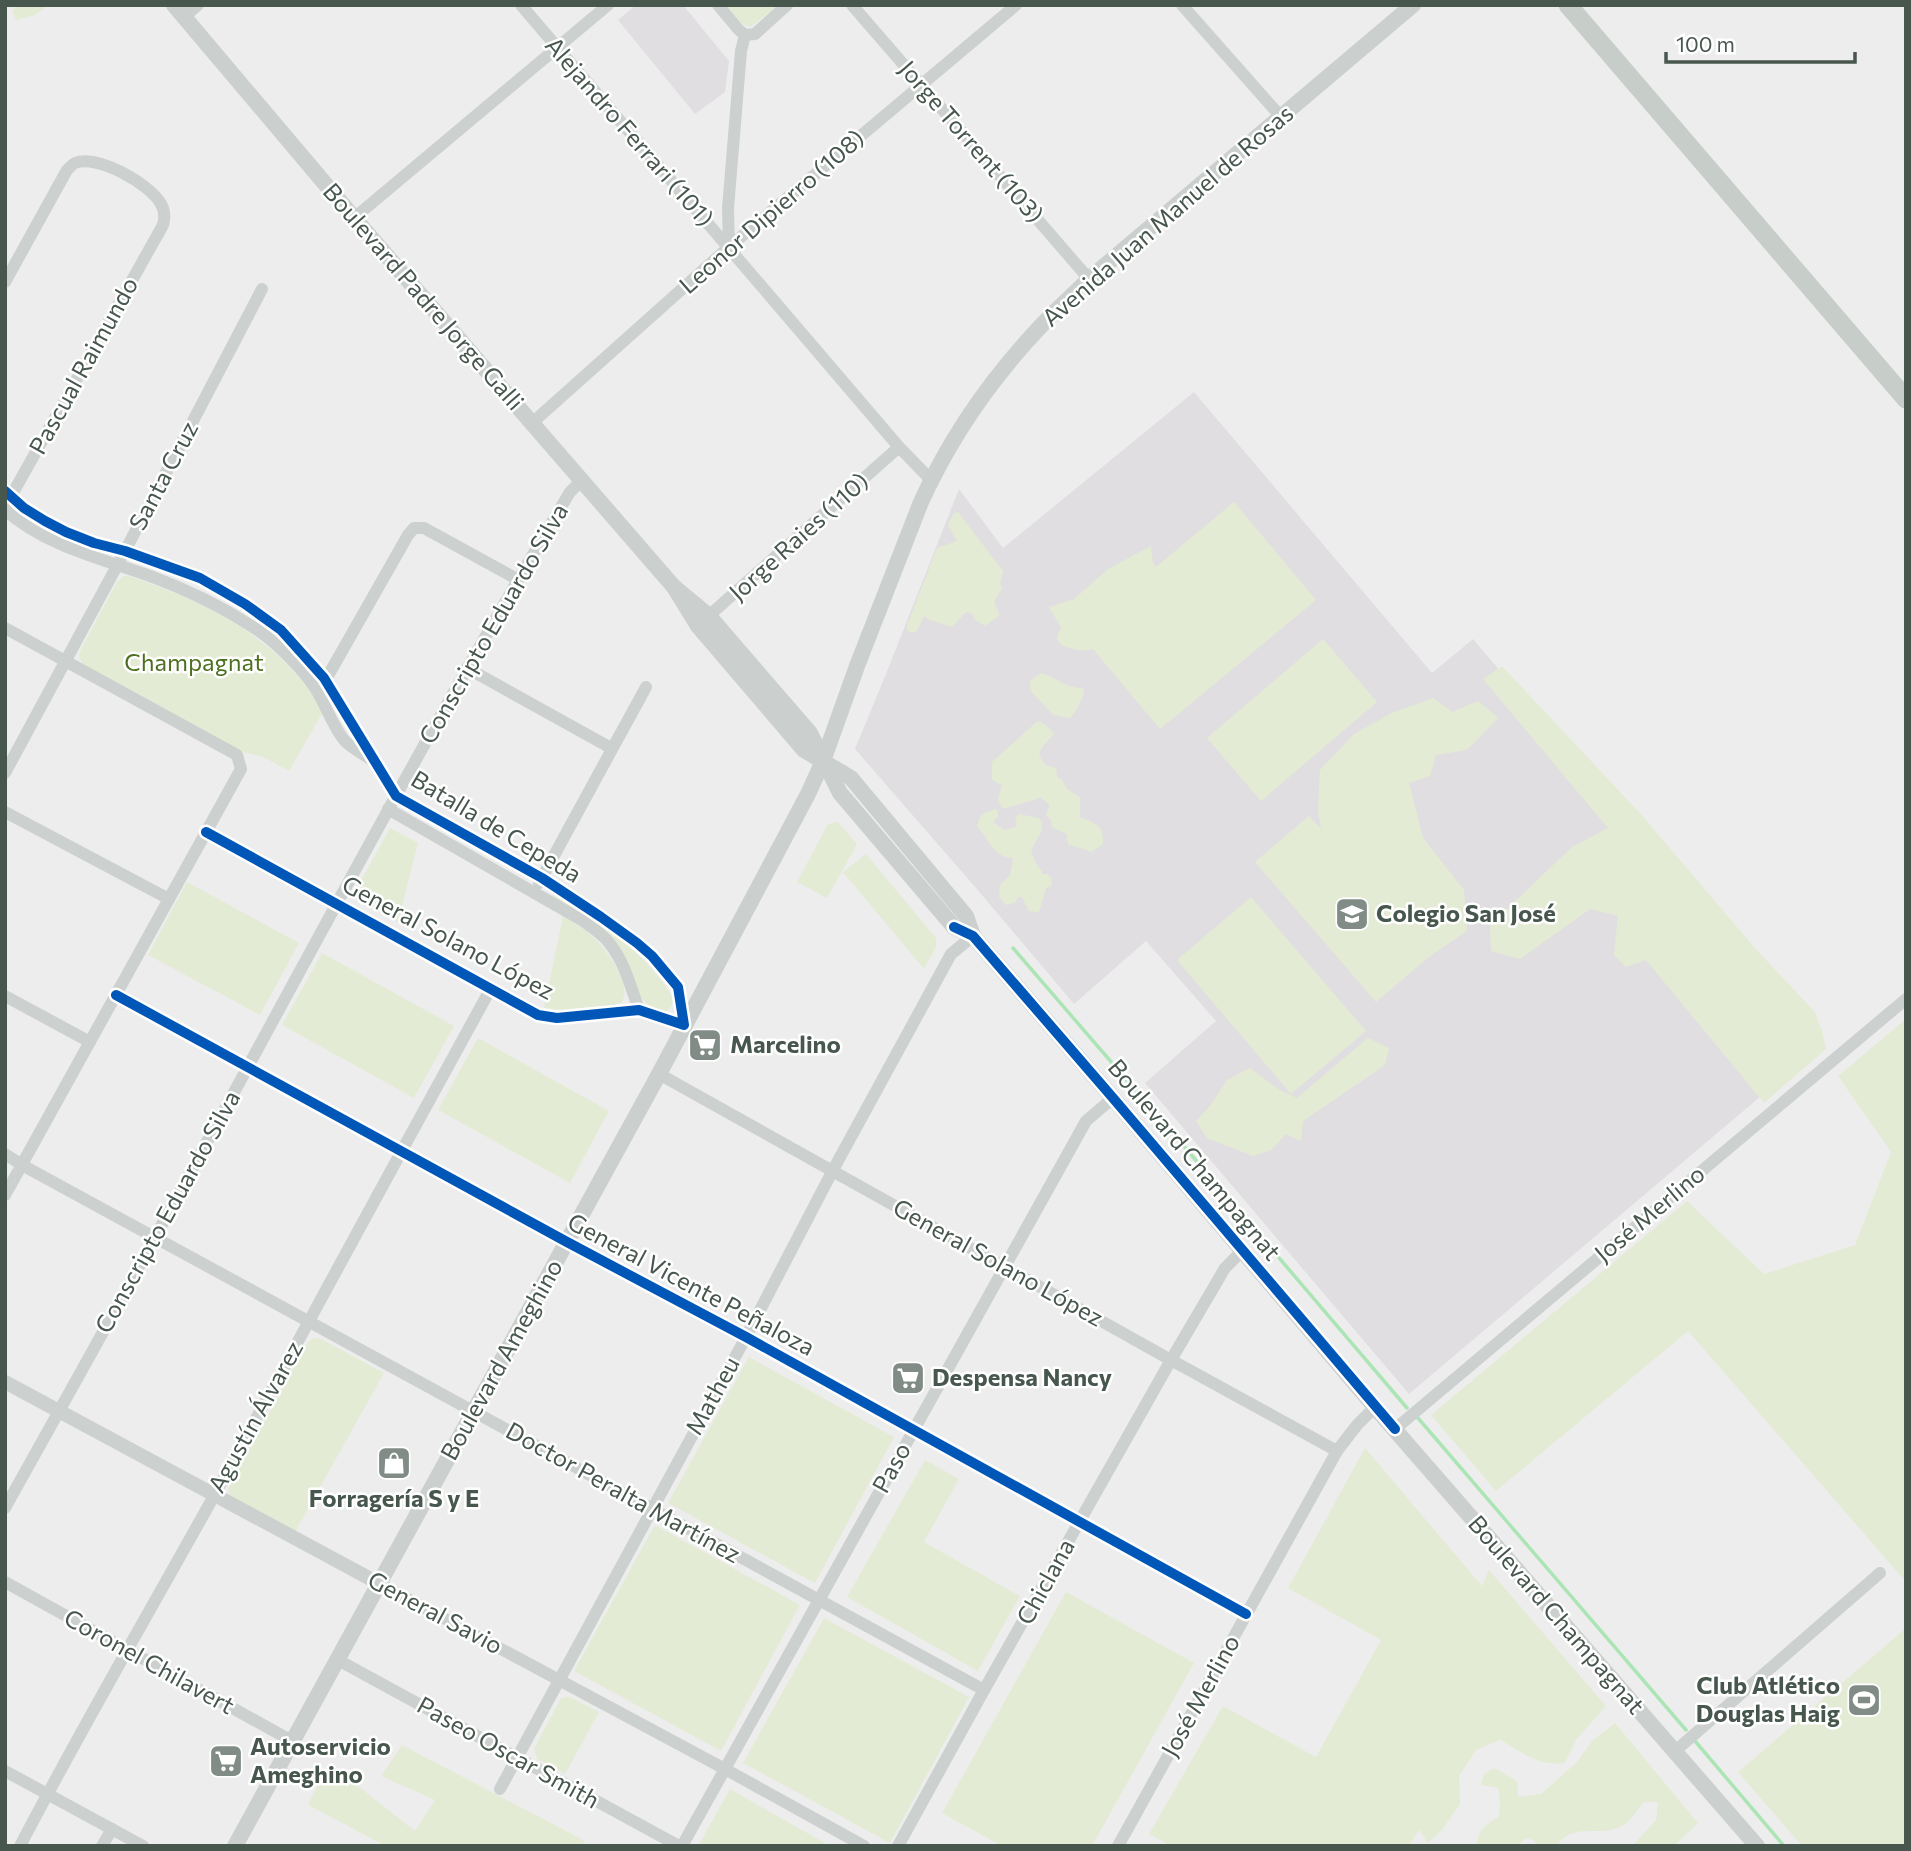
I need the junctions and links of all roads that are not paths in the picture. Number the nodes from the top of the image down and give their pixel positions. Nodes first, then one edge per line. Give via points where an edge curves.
1 (198, 5) edge
2 (521, 5) edge
3 (608, 5) edge
4 (718, 5) edge
5 (787, 5) edge
6 (852, 5) edge
7 (1016, 5) edge
8 (1182, 5) edge
9 (1413, 5) edge
10 (1568, 5) edge
11 (179, 11) edge
12 (746, 35) junction
13 (557, 48) junction
14 (921, 84) junction
15 (1282, 118) junction
16 (354, 218) junction
17 (729, 247) junction
18 (1089, 279) junction
19 (5, 282) edge
20 (262, 289) dead end
21 (1906, 399) edge
22 (532, 424) junction
23 (900, 447) junction
24 (582, 480) junction
25 (931, 480) junction
26 (7, 501) edge
27 (125, 551) junction
28 (117, 565) junction
29 (517, 579) junction
30 (703, 621) junction
31 (5, 628) edge
32 (66, 661) junction
33 (467, 668) junction
34 (319, 682) junction
35 (646, 687) dead end
36 (611, 748) junction
37 (823, 761) junction
38 (5, 773) edge
39 (396, 796) junction
40 (388, 809) junction
41 (5, 812) edge
42 (206, 832) junction
43 (542, 878) junction
44 (534, 892) junction
45 (169, 899) junction
46 (336, 903) junction
47 (973, 936) junction
48 (491, 988) junction
49 (116, 995) junction
50 (5, 996) edge
51 (1906, 999) edge
52 (639, 1010) junction
53 (684, 1025) junction
54 (90, 1042) junction
55 (247, 1067) junction
56 (659, 1074) junction
57 (1113, 1098) junction
58 (401, 1150) junction
59 (5, 1154) edge
60 (22, 1165) junction
61 (833, 1170) junction
62 (5, 1195) edge
63 (156, 1237) junction
64 (566, 1242) junction
65 (1243, 1250) junction
66 (1005, 1267) junction
67 (309, 1321) junction
68 (746, 1337) junction
69 (1171, 1360) junction
70 (5, 1382) edge
71 (1375, 1407) junction
72 (59, 1411) junction
73 (474, 1411) junction
74 (1395, 1429) junction
75 (913, 1430) junction
76 (1337, 1451) junction
77 (215, 1494) junction
78 (5, 1508) edge
79 (652, 1508) junction
80 (1080, 1521) junction
81 (1880, 1573) dead end
82 (5, 1583) edge
83 (380, 1584) junction
84 (818, 1601) junction
85 (1246, 1614) junction
86 (127, 1651) junction
87 (338, 1660) junction
88 (559, 1679) junction
89 (984, 1690) junction
90 (292, 1741) junction
91 (1674, 1752) junction
92 (517, 1757) junction
93 (725, 1769) junction
94 (5, 1771) edge
95 (500, 1789) dead end
96 (47, 1793) junction
97 (112, 1829) junction
98 (20, 1846) edge
99 (102, 1846) edge
100 (143, 1846) edge
101 (235, 1846) edge
102 (681, 1846) edge
103 (864, 1846) edge
104 (898, 1846) edge
105 (1118, 1846) edge
106 (1757, 1846) edge

1 - 11 street
2 - 13 street, Alejandro Ferrari (101)
3 - 13 street
4 - 12 street
5 - 12 street via 755,34
6 - 14 street, Jorge Torrent (103)
7 - 14 street, Leonor Dipierro (108)
8 - 15 street
9 - 15 main road, Avenida Juan Manuel de Rosas
10 - 21 main road
11 - 16 main road, Boulevard Padre Jorge Galli
12 - 17 street via 728,208
13 - 16 street
13 - 17 street, Alejandro Ferrari (101)
14 - 17 street, Leonor Dipierro (108)
14 - 18 street, Jorge Torrent (103)
15 - 18 main road, Avenida Juan Manuel de Rosas
16 - 22 main road, Boulevard Padre Jorge Galli
17 - 22 street, Leonor Dipierro (108)
17 - 23 street, Alejandro Ferrari (101)
18 - 25 main road, Avenida Juan Manuel de Rosas via 1006,366
19 - 26 street, Pascual Raimundo via 74,163 108,166 130,176 163,206 163,225
20 - 27 street, Santa Cruz
22 - 24 main road, Boulevard Padre Jorge Galli
23 - 25 street, Alejandro Ferrari (101)
23 - 30 street, Jorge Raies (110)
24 - 29 street, Conscripto Eduardo Silva
24 - 30 main road, Boulevard Padre Jorge Galli
25 - 37 main road, Avenida Juan Manuel de Rosas
26 - 27 street, Batalla de Cepeda via 66,532
26 - 28 street, Batalla de Cepeda via 20,523 70,549
27 - 28 street, Santa Cruz
27 - 34 street, Batalla de Cepeda via 200,578 245,604 281,630
28 - 32 street, Santa Cruz
28 - 34 street, Batalla de Cepeda via 235,615
29 - 33 street, Conscripto Eduardo Silva
29 - 34 street via 424,527 414,528 329,674
30 - 37 main road, Boulevard Padre Jorge Galli via 804,750
31 - 32 street
32 - 38 street, Santa Cruz
32 - 42 street via 237,755 241,769
33 - 36 street
33 - 39 street, Conscripto Eduardo Silva
34 - 39 street, Batalla de Cepeda
35 - 36 street
36 - 43 street
37 - 47 main road, Boulevard Champagnat via 840,793 954,927
37 - 53 main road, Boulevard Ameghino
39 - 40 street, Conscripto Eduardo Silva
39 - 43 street, Batalla de Cepeda
40 - 44 street, Batalla de Cepeda
40 - 46 street, Conscripto Eduardo Silva
41 - 45 street
42 - 45 street
42 - 46 street, General Solano López
43 - 44 street
43 - 53 street, Batalla de Cepeda via 652,956 678,987
44 - 52 street, Batalla de Cepeda via 611,944
45 - 49 street
46 - 48 street, General Solano López
46 - 55 street, Conscripto Eduardo Silva
47 - 57 main road, Boulevard Champagnat
47 - 61 street, Matheu via 951,954
48 - 52 street, General Solano López via 538,1015 557,1018
48 - 58 street, Agustín Álvarez
49 - 54 street
49 - 55 street, General Vicente Peñaloza
50 - 54 street
51 - 74 street, José Merlino
52 - 53 street, General Solano López
53 - 56 main road, Boulevard Ameghino
54 - 60 street
55 - 58 street, General Vicente Peñaloza
55 - 63 street, Conscripto Eduardo Silva
56 - 61 street, General Solano López
56 - 64 main road, Boulevard Ameghino
57 - 65 main road, Boulevard Champagnat
57 - 66 street, Paso via 1086,1121
58 - 64 street, General Vicente Peñaloza
58 - 67 street, Agustín Álvarez
59 - 60 street, Doctor Peralta Martínez
60 - 62 street
60 - 63 street, Doctor Peralta Martínez
61 - 66 street, General Solano López
61 - 68 street, Matheu
63 - 67 street, Doctor Peralta Martínez
63 - 72 street, Conscripto Eduardo Silva
64 - 68 street, General Vicente Peñaloza
64 - 73 main road, Boulevard Ameghino
65 - 69 street, Chiclana via 1225,1268
65 - 71 main road, Boulevard Champagnat
66 - 69 street, General Solano López
66 - 75 street, Paso
67 - 73 street, Doctor Peralta Martínez
67 - 77 street, Agustín Álvarez
68 - 75 street, General Vicente Peñaloza
68 - 79 street, Matheu
69 - 76 street, General Solano López
69 - 80 street, Chiclana
70 - 72 street, General Savio
71 - 74 main road, Boulevard Champagnat
71 - 76 street, José Merlino
72 - 77 street, General Savio
72 - 78 street, Conscripto Eduardo Silva
73 - 79 street, Doctor Peralta Martínez
73 - 83 main road, Boulevard Ameghino
74 - 91 main road, Boulevard Champagnat
75 - 80 street, General Vicente Peñaloza
75 - 84 street, Paso
76 - 85 street, José Merlino
77 - 83 street, General Savio
77 - 86 street, Agustín Álvarez
79 - 84 street, Doctor Peralta Martínez
79 - 88 street, Matheu
80 - 85 street, General Vicente Peñaloza
80 - 89 street, Chiclana
81 - 91 street
82 - 86 street, Coronel Chilavert
83 - 87 main road, Boulevard Ameghino
83 - 88 street, General Savio
84 - 89 street, Doctor Peralta Martínez
84 - 93 street, Paso
85 - 105 street, José Merlino
86 - 90 street, Coronel Chilavert
86 - 96 street, Agustín Álvarez
87 - 90 main road, Boulevard Ameghino
87 - 92 street, Paseo Oscar Smith
88 - 92 street, Matheu
88 - 93 street, General Savio
89 - 104 street, Chiclana
90 - 101 main road, Boulevard Ameghino
91 - 106 main road, Boulevard Champagnat
92 - 95 street, Matheu
92 - 102 street, Paseo Oscar Smith
93 - 102 street, Paso
93 - 103 street, General Savio
94 - 96 street
96 - 97 street
96 - 98 street, Agustín Álvarez
97 - 99 street
97 - 100 street

